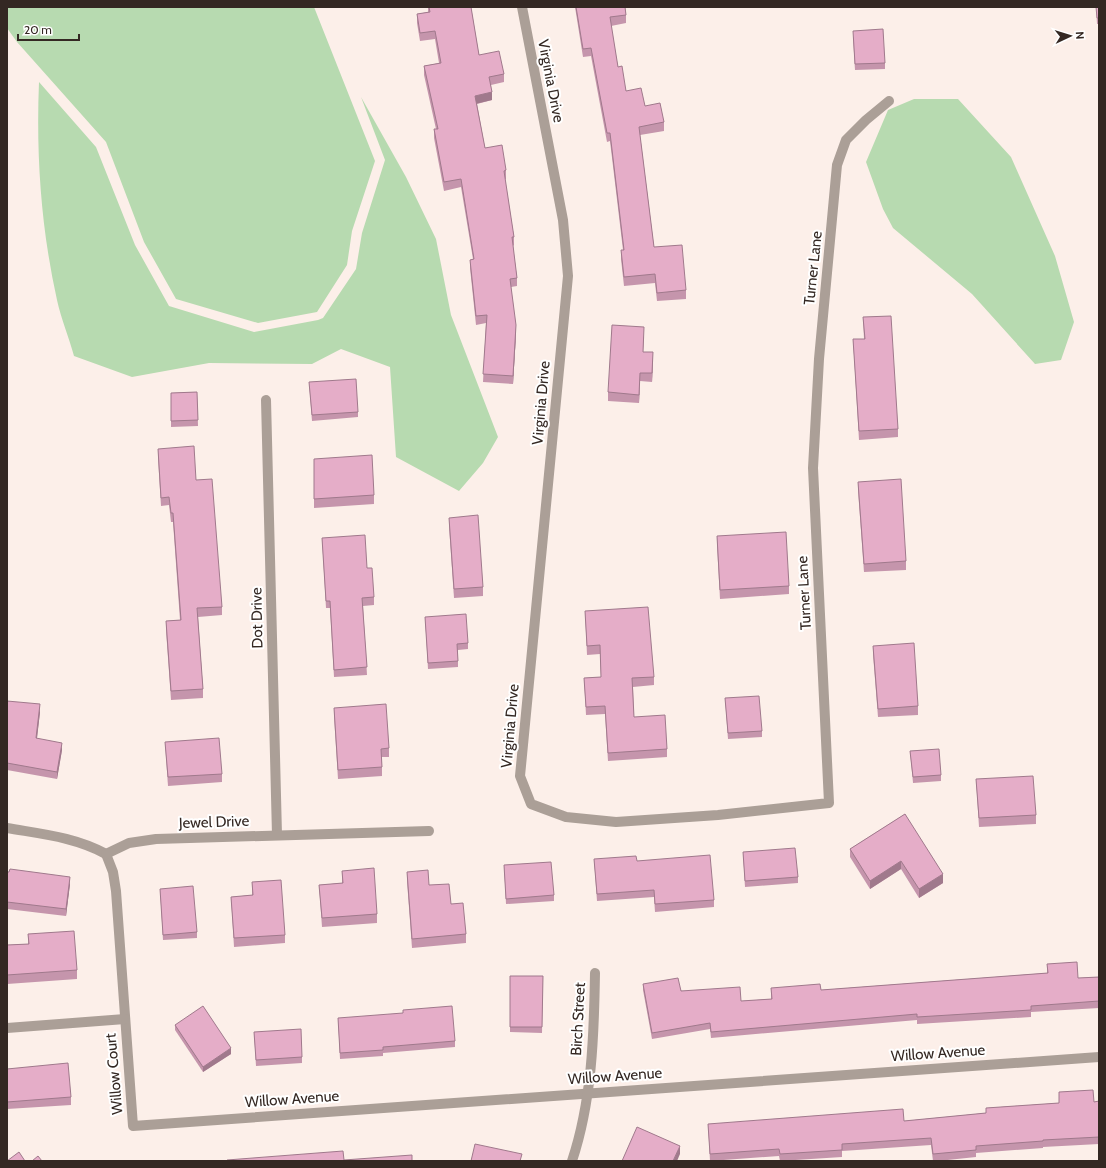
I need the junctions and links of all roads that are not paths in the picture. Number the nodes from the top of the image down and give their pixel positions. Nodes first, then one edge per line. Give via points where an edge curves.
1 (522, 7) edge
2 (889, 101) dead end
3 (266, 400) dead end
4 (531, 804) joint
5 (7, 828) edge
6 (429, 831) dead end
7 (277, 836) junction
8 (106, 854) junction
9 (595, 973) dead end
10 (125, 1019) junction
11 (7, 1028) edge
12 (1099, 1057) edge
13 (588, 1093) junction
14 (133, 1126) joint
15 (572, 1161) edge

1 - 4 street, Virginia Drive via 563,220 568,276 520,776
2 - 4 street, Turner Lane via 846,140 837,165 819,358 813,468 829,803 718,815 616,822 566,817
3 - 7 street, Dot Drive
5 - 8 street via 69,839
6 - 7 street, Jewel Drive
7 - 8 street, Jewel Drive via 156,839 128,843
8 - 10 street via 113,872 116,891
9 - 13 street, Birch Street via 594,1037
10 - 11 street
10 - 14 street, Willow Court
12 - 13 street, Willow Avenue
13 - 14 street, Willow Avenue
13 - 15 street, Birch Street

